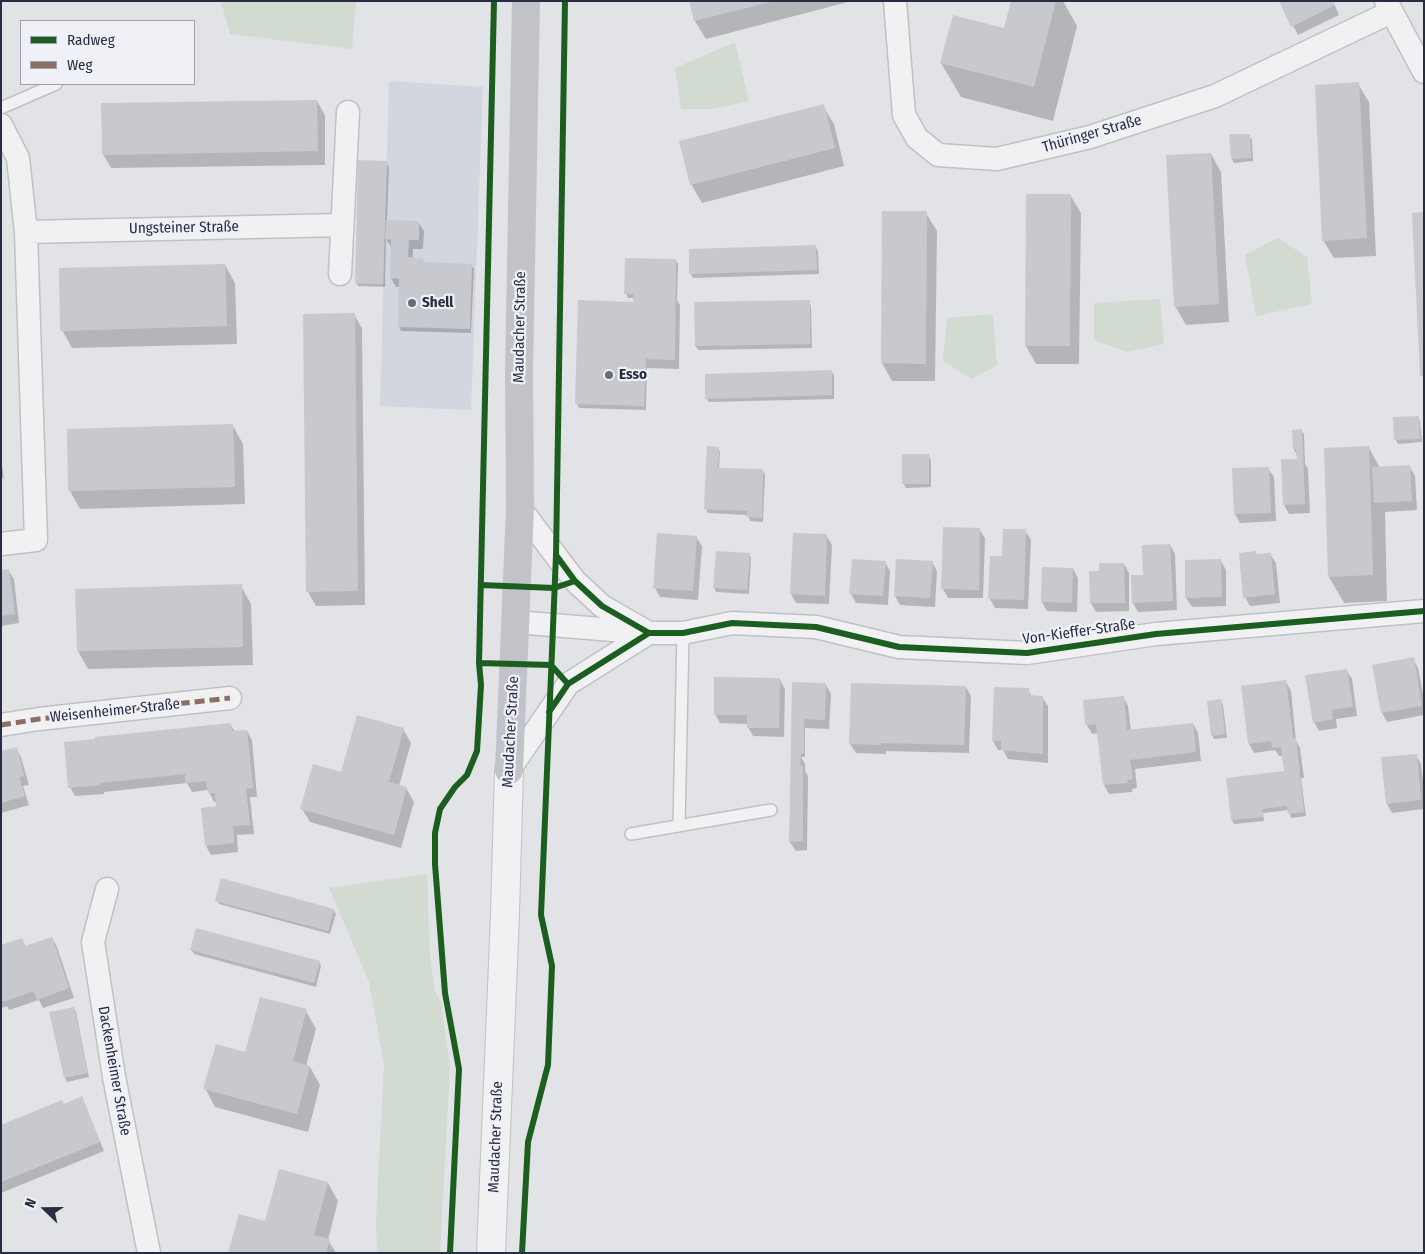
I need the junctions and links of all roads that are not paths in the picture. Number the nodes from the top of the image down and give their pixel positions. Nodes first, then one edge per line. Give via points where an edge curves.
1 (526, 1) edge
2 (895, 1) edge
3 (1389, 7) edge
4 (1424, 72) edge
5 (54, 85) edge
6 (1, 108) edge
7 (348, 112) dead end
8 (1, 125) edge
9 (342, 224) junction
10 (26, 232) junction
11 (340, 274) dead end
12 (520, 508) junction
13 (1, 544) edge
14 (1424, 610) edge
15 (516, 622) junction
16 (649, 633) junction
17 (684, 633) junction
18 (230, 698) dead end
19 (1, 725) edge
20 (509, 770) junction
21 (770, 810) dead end
22 (679, 826) junction
23 (631, 834) dead end
24 (107, 890) dead end
25 (149, 1253) edge
26 (491, 1253) edge

1 - 12 main road, Maudacher Straße via 519,361
2 - 3 street, Thüringer Straße via 904,115 917,138 938,155 997,159 1090,137 1215,96
3 - 4 street
5 - 6 lane
7 - 9 street
8 - 10 street via 18,158
9 - 10 street, Ungsteiner Straße
9 - 11 street
10 - 13 street via 36,540
12 - 15 main road, Maudacher Straße
12 - 16 street, Von-Kieffer-Straße via 575,581 602,606
14 - 17 street, Von-Kieffer-Straße via 1156,634 1027,653 899,647 816,628 732,623
15 - 16 street, Von-Kieffer-Straße
15 - 20 main road, Maudacher Straße
16 - 17 street, Von-Kieffer-Straße
16 - 20 street via 568,684
17 - 22 lane
18 - 19 street, Weisenheimer Straße
20 - 26 street, Maudacher Straße
21 - 22 lane
22 - 23 lane
24 - 25 street, Dackenheimer Straße via 93,942 114,1077

